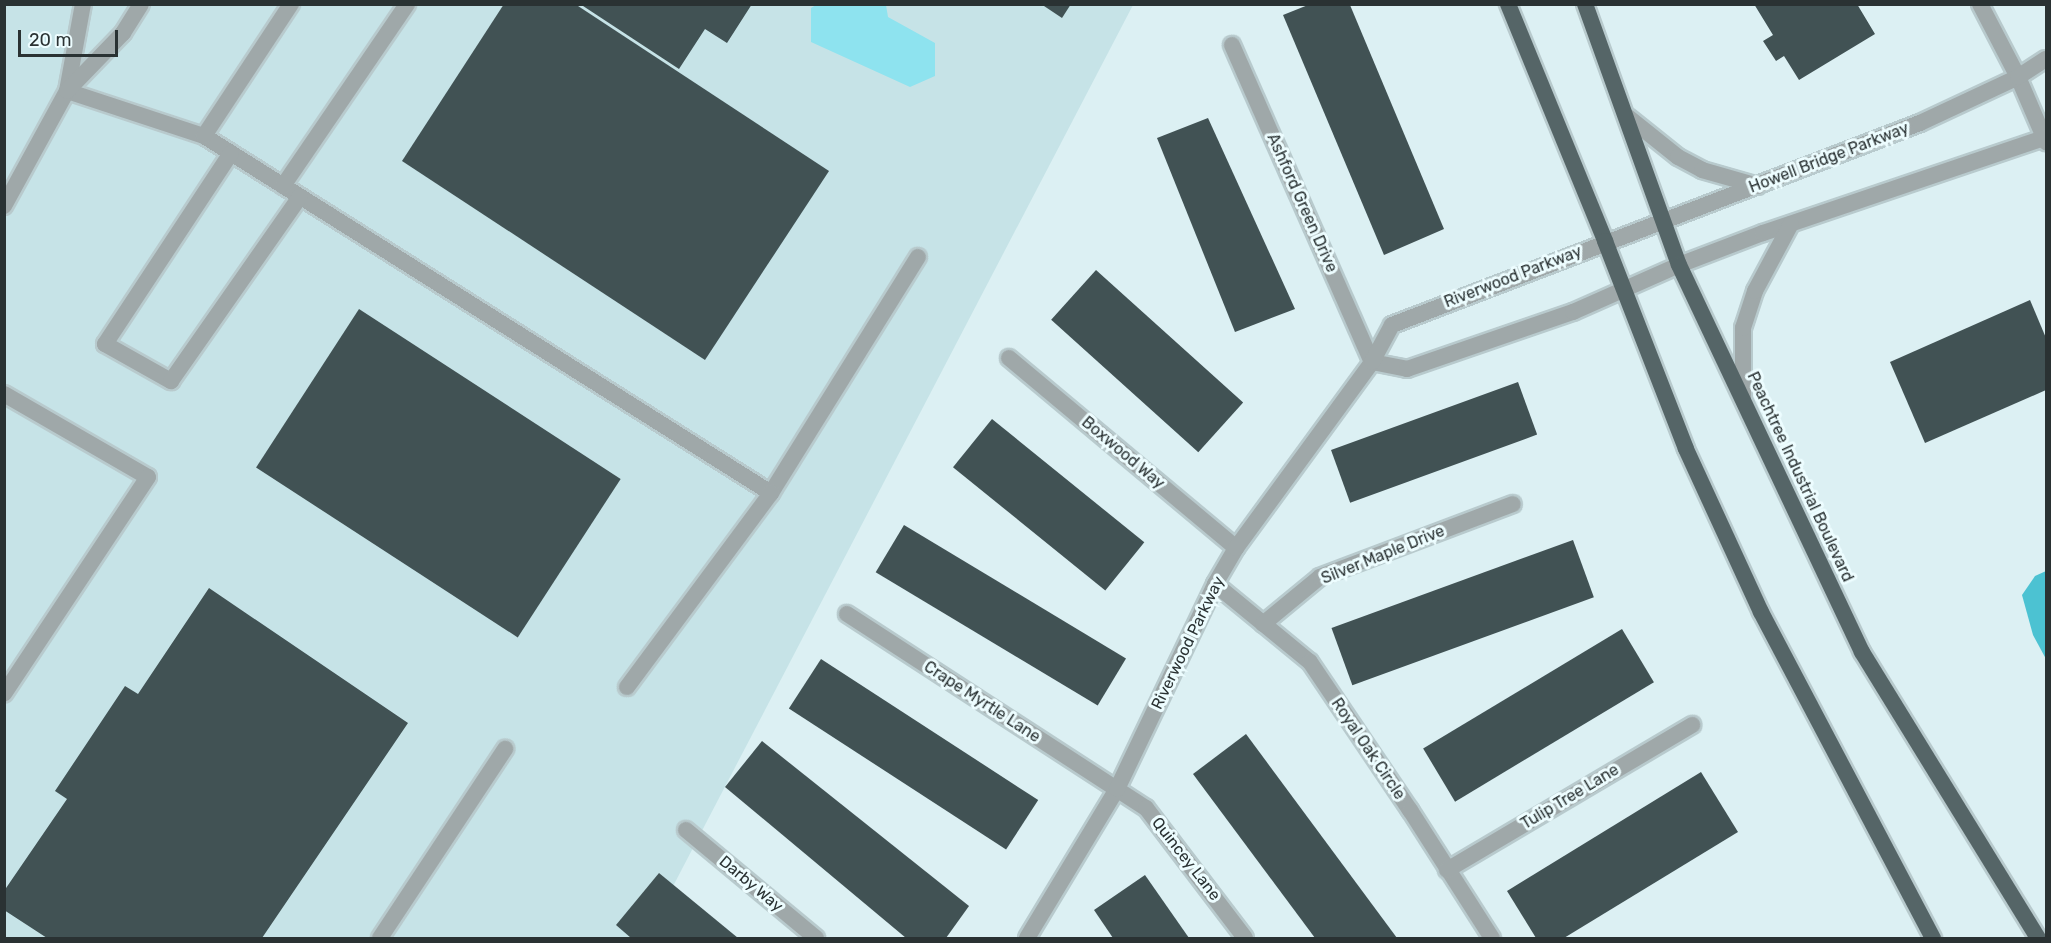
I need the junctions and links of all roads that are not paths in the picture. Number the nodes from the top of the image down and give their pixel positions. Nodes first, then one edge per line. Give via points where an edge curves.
1 (83, 4) edge
2 (141, 4) edge
3 (291, 4) edge
4 (407, 4) edge
5 (1508, 4) edge
6 (1586, 4) edge
7 (1980, 4) edge
8 (1232, 45) dead end
9 (2046, 59) edge
10 (2018, 77) junction
11 (67, 91) junction
12 (1628, 117) junction
13 (204, 136) junction
14 (2046, 139) edge
15 (231, 153) junction
16 (283, 186) junction
17 (1758, 186) junction
18 (6, 197) edge
19 (300, 197) junction
20 (1665, 221) junction
21 (1791, 224) junction
22 (1605, 241) junction
23 (918, 257) dead end
24 (1679, 265) junction
25 (1623, 291) junction
26 (1009, 358) dead end
27 (1372, 362) junction
28 (4, 394) edge
29 (1743, 397) junction
30 (771, 493) junction
31 (1513, 504) dead end
32 (1236, 548) junction
33 (1215, 584) junction
34 (847, 614) dead end
35 (1263, 624) junction
36 (627, 687) dead end
37 (4, 694) edge
38 (1692, 725) dead end
39 (505, 749) dead end
40 (1117, 789) junction
41 (686, 830) dead end
42 (1447, 870) junction
43 (380, 939) edge
44 (816, 939) edge
45 (1027, 939) edge
46 (1245, 939) edge
47 (1492, 939) edge
48 (1934, 939) edge
49 (2038, 939) edge

1 - 11 street
2 - 11 street via 123,33
3 - 13 street
4 - 16 street
5 - 22 highway
6 - 12 highway, Peachtree Industrial Boulevard
7 - 10 street
8 - 27 street, Ashford Green Drive
9 - 10 street, Howell Bridge Parkway
10 - 14 street
10 - 17 street, Howell Bridge Parkway via 1920,123
11 - 13 street
11 - 18 street
12 - 17 street via 1678,158 1702,170
12 - 20 highway, Peachtree Industrial Boulevard
13 - 15 street
14 - 21 street
15 - 16 street
15 - 19 street via 105,344 171,381
16 - 19 street
17 - 20 street, Howell Bridge Parkway
19 - 30 street
20 - 22 street, Howell Bridge Parkway
20 - 24 highway, Peachtree Industrial Boulevard
21 - 24 street
21 - 29 street via 1755,291 1743,328
22 - 25 highway
22 - 27 street, Riverwood Parkway via 1392,325
23 - 30 street
24 - 25 street
24 - 29 highway, Peachtree Industrial Boulevard
25 - 27 street via 1407,369
25 - 48 highway via 1686,449 1761,612
26 - 32 street, Boxwood Way
27 - 32 street, Riverwood Parkway
28 - 37 street via 148,477
29 - 49 highway, Peachtree Industrial Boulevard via 1862,652
30 - 36 street
31 - 35 street, Silver Maple Drive via 1320,577
32 - 33 street, Riverwood Parkway
33 - 35 street, Royal Oak Circle
33 - 40 street, Riverwood Parkway
34 - 40 street, Crape Myrtle Lane
35 - 42 street, Royal Oak Circle via 1310,662
38 - 42 street, Tulip Tree Lane
39 - 43 street
40 - 45 street, Riverwood Parkway
40 - 46 street, Quincey Lane via 1146,808
41 - 44 street, Darby Way
42 - 47 street, Royal Oak Circle

